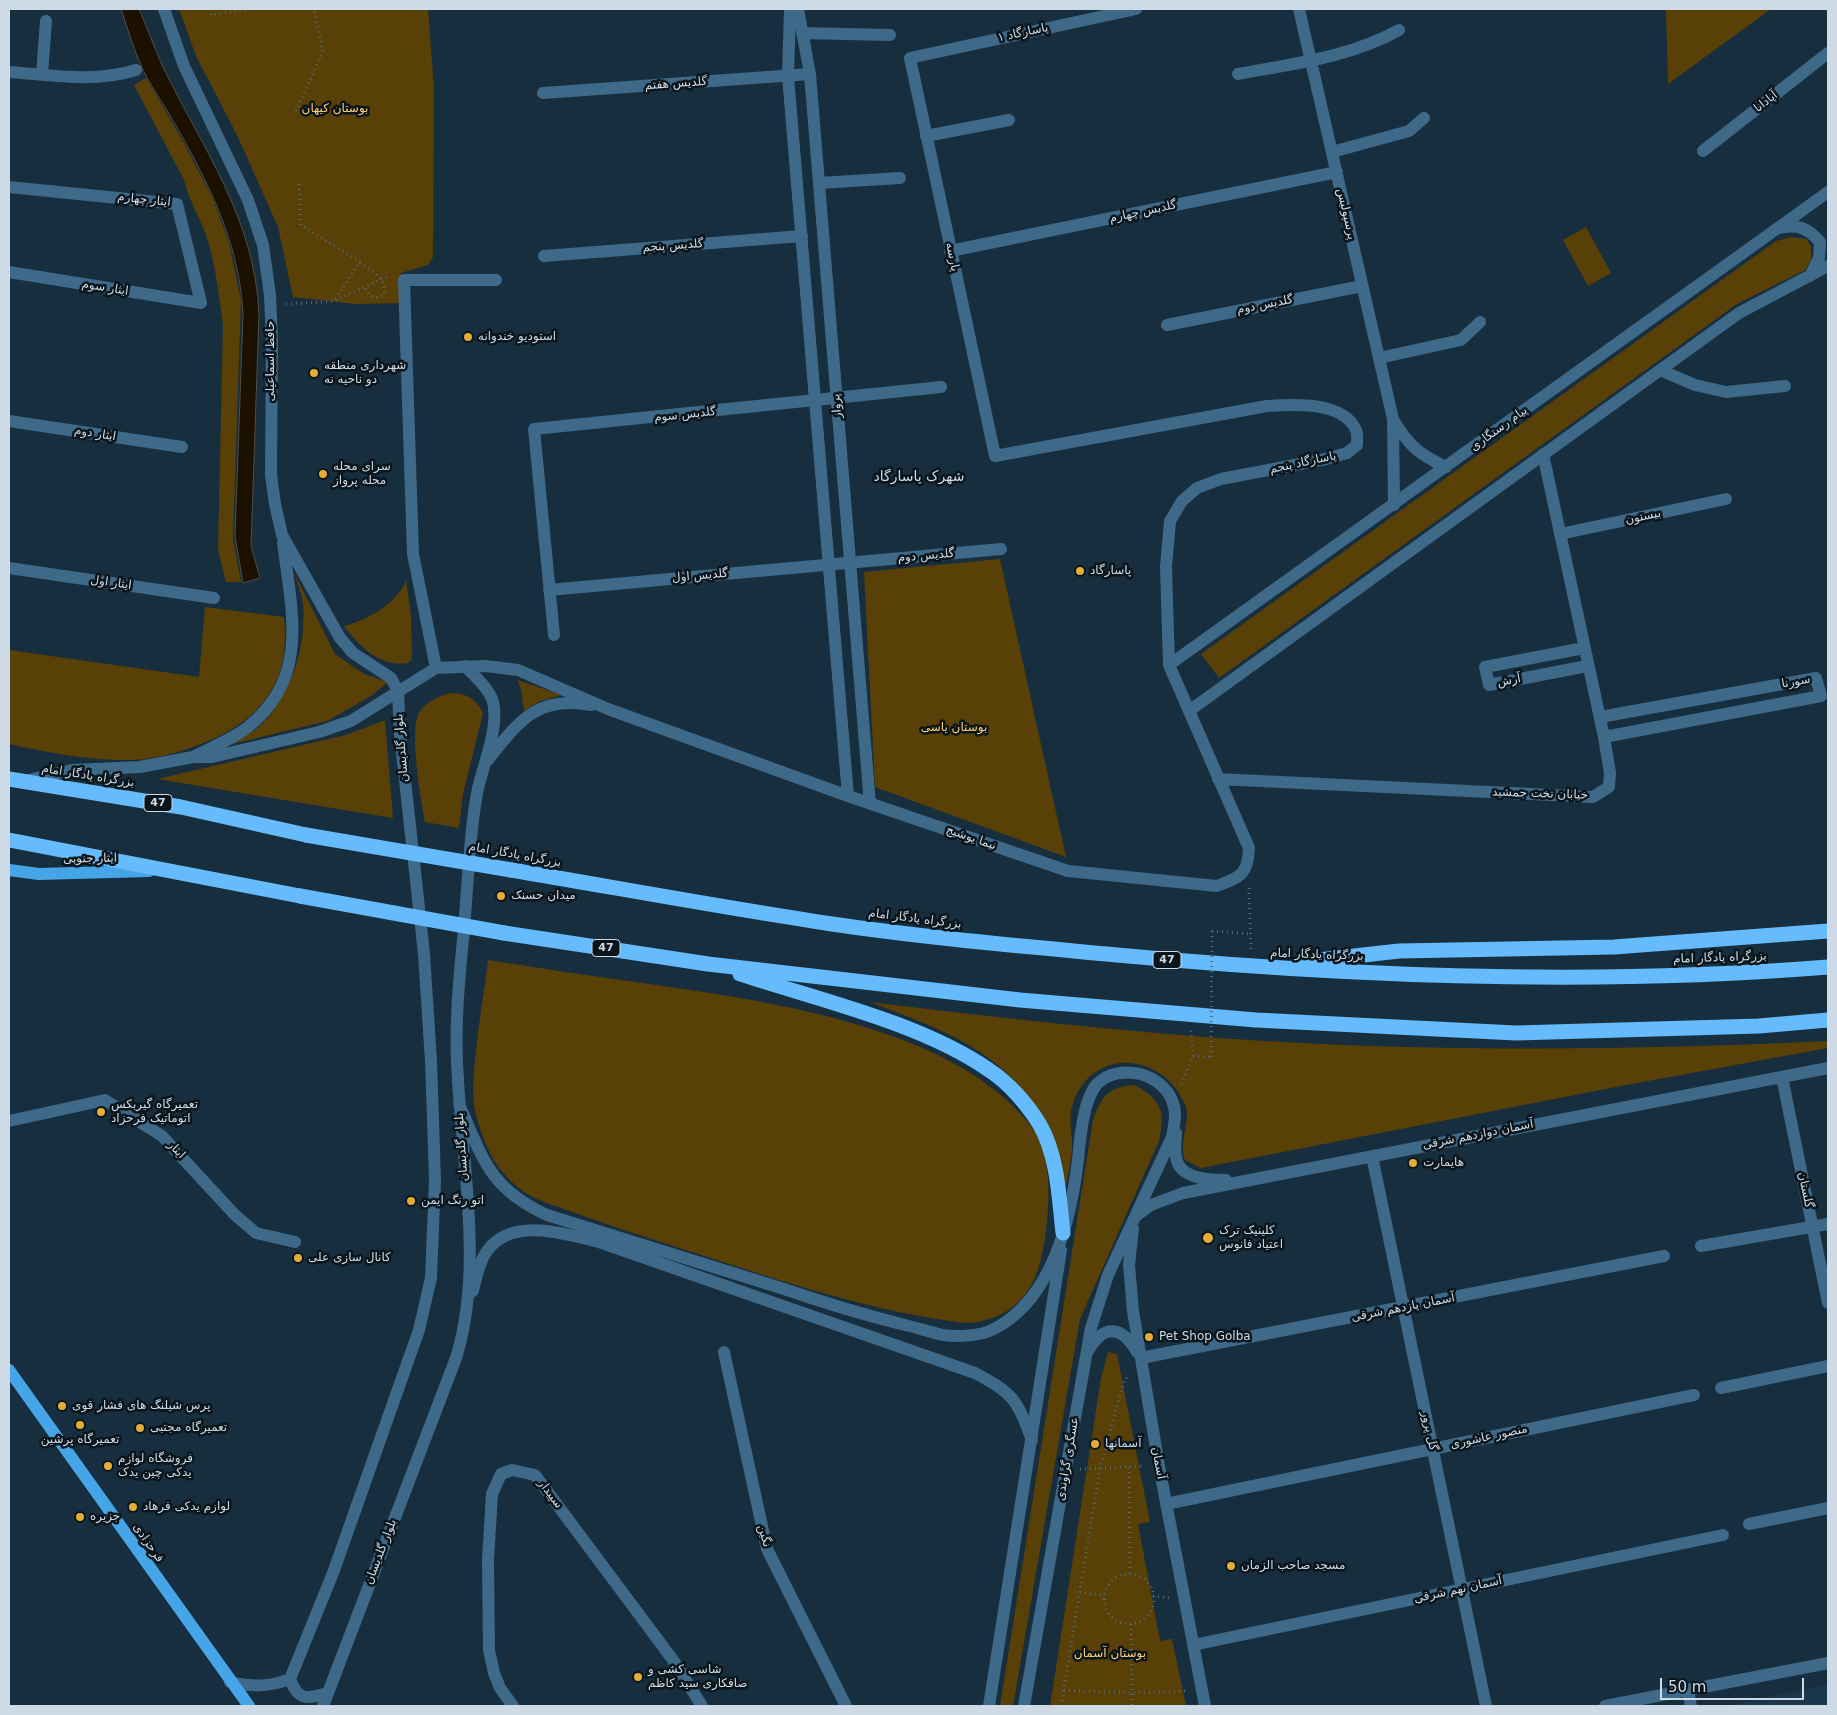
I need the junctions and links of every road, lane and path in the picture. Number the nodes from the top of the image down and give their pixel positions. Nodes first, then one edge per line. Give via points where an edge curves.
1 (164, 9) edge
2 (210, 9) edge
3 (249, 9) edge
4 (314, 9) edge
5 (790, 9) edge
6 (798, 9) edge
7 (1136, 9) edge
8 (1299, 9) edge
9 (46, 21) dead end
10 (1399, 30) dead end
11 (802, 33) junction
12 (890, 35) dead end
13 (1828, 53) edge
14 (910, 58) joint
15 (1311, 60) junction
16 (136, 70) dead end
17 (9, 72) edge
18 (42, 74) junction
19 (810, 74) junction
20 (1238, 74) dead end
21 (788, 76) junction
22 (543, 93) dead end
23 (296, 111) dead end
24 (1424, 118) dead end
25 (1008, 120) dead end
26 (926, 136) junction
27 (1703, 151) dead end
28 (1332, 152) junction
29 (1336, 172) junction
30 (900, 178) dead end
31 (819, 183) junction
32 (299, 184) dead end
33 (9, 187) edge
34 (1828, 192) edge
35 (1776, 230) junction
36 (802, 236) junction
37 (950, 251) junction
38 (544, 256) dead end
39 (360, 262) junction
40 (1828, 266) edge
41 (9, 272) edge
42 (1810, 276) junction
43 (381, 279) junction
44 (404, 280) junction
45 (496, 280) dead end
46 (1362, 286) junction
47 (364, 287) junction
48 (334, 301) junction
49 (201, 303) joint
50 (271, 306) junction
51 (1480, 322) dead end
52 (1167, 325) dead end
53 (1379, 358) junction
54 (1660, 370) junction
55 (1785, 386) dead end
56 (941, 388) dead end
57 (837, 400) junction
58 (816, 402) junction
59 (1393, 419) junction
60 (9, 421) edge
61 (182, 447) dead end
62 (1543, 454) junction
63 (996, 456) joint
64 (1446, 467) junction
65 (1726, 499) dead end
66 (1394, 504) junction
67 (1560, 534) junction
68 (282, 535) junction
69 (1001, 549) dead end
70 (850, 562) junction
71 (829, 565) junction
72 (9, 568) edge
73 (549, 590) junction
74 (214, 598) dead end
75 (554, 635) dead end
76 (1584, 648) junction
77 (1169, 665) junction
78 (465, 666) junction
79 (1587, 666) junction
80 (436, 668) junction
81 (398, 691) junction
82 (608, 708) junction
83 (1189, 711) junction
84 (1600, 717) junction
85 (1604, 737) junction
86 (193, 757) junction
87 (484, 764) junction
88 (9, 772) edge
89 (1218, 778) junction
90 (16, 780) edge
91 (848, 796) junction
92 (870, 804) junction
93 (9, 840) edge
94 (1248, 866) junction
95 (9, 870) edge
96 (173, 870) junction
97 (1828, 931) edge
98 (708, 964) junction
99 (1828, 967) edge
100 (1253, 968) junction
101 (1191, 1014) junction
102 (1828, 1020) edge
103 (1193, 1056) junction
104 (1828, 1068) edge
105 (1782, 1077) junction
106 (1173, 1102) junction
107 (459, 1104) junction
108 (9, 1120) edge
109 (1175, 1120) junction
110 (1372, 1156) junction
111 (1251, 1180) junction
112 (1134, 1218) junction
113 (1828, 1224) edge
114 (1813, 1227) junction
115 (1063, 1233) junction
116 (295, 1242) dead end
117 (1701, 1246) dead end
118 (1664, 1256) dead end
119 (1828, 1303) edge
120 (1404, 1308) junction
121 (465, 1318) junction
122 (724, 1352) dead end
123 (1141, 1358) junction
124 (1084, 1360) junction
125 (1828, 1366) edge
126 (9, 1370) edge
127 (1124, 1381) dead end
128 (1721, 1388) dead end
129 (1694, 1395) dead end
130 (1032, 1440) junction
131 (1433, 1448) junction
132 (1159, 1466) junction
133 (1129, 1467) junction
134 (1100, 1469) junction
135 (1067, 1470) junction
136 (1166, 1504) junction
137 (1828, 1508) edge
138 (1749, 1524) dead end
139 (1723, 1535) dead end
140 (1130, 1574) junction
141 (1462, 1590) junction
142 (1075, 1592) dead end
143 (1081, 1593) junction
144 (1104, 1594) junction
145 (1132, 1624) junction
146 (1193, 1645) junction
147 (1828, 1663) edge
148 (290, 1679) junction
149 (230, 1682) junction
150 (1064, 1690) junction
151 (1202, 1690) junction
152 (1688, 1690) junction
153 (328, 1693) junction
154 (1132, 1693) junction
155 (507, 1704) edge
156 (248, 1706) edge
157 (323, 1706) edge
158 (702, 1706) edge
159 (846, 1706) edge
160 (989, 1706) edge
161 (1024, 1706) edge
162 (1061, 1706) edge
163 (1132, 1706) edge
164 (1205, 1706) edge
165 (1486, 1706) edge
166 (1605, 1706) edge
167 (1691, 1706) edge

1 - 50 street, حافظ اسماعیلی via 184,66 257,224 267,265
2 - 3 path via 211,15
4 - 23 path via 322,51
5 - 21 street, پرواز
6 - 11 street, پرواز
7 - 14 street, پاسارگاد ۱
8 - 15 street, پرسپولیس
9 - 18 street
10 - 15 street via 1380,41
11 - 12 street
11 - 19 street, پرواز
13 - 27 street, آپادانا
14 - 26 street, پارسه
15 - 20 street
15 - 28 street, پرسپولیس
16 - 18 street via 112,77
17 - 18 street
19 - 21 street, گلدیس هفتم
19 - 31 street, پرواز
21 - 22 street, گلدیس هفتم
21 - 36 street, پرواز
24 - 28 street via 1409,131
25 - 26 street
26 - 37 street, پارسه
28 - 29 street, پرسپولیس
29 - 37 street, گلدیس چهارم
29 - 46 street, پرسپولیس
30 - 31 street
31 - 57 street, پرواز
32 - 39 path via 301,225
33 - 49 street, ایثار چهارم via 177,204
34 - 35 street, پیام رستگاری
35 - 42 street via 1794,225 1810,231 1820,242 1819,258
35 - 64 street, پیام رستگاری
36 - 38 street, گلدیس پنجم
36 - 58 street, پرواز
37 - 63 street, پارسه
39 - 43 path
39 - 48 path
40 - 42 street
41 - 49 street, ایثار سوم
42 - 54 street via 1739,313
43 - 44 path via 387,276
43 - 47 path
43 - 47 path via 384,295 376,298
44 - 45 street
44 - 80 street via 413,554
46 - 52 street, گلدیس دوم
46 - 53 street, پرسپولیس
47 - 48 path
48 - 50 path
50 - 68 street, حافظ اسماعیلی via 271,475
51 - 53 street via 1460,340
53 - 59 street, پرسپولیس
54 - 55 street via 1695,385 1726,392
54 - 62 street
56 - 57 street
57 - 58 street, گلدیس سوم
57 - 70 street, پرواز
58 - 71 street, پرواز
58 - 73 street, گلدیس سوم via 534,429
59 - 64 street, پرسپولیس via 1405,440 1424,457
59 - 66 street, پرسپولیس
60 - 61 street, ایثار دوم
62 - 67 street, خیابان تخت جمشید
62 - 83 street
63 - 77 street, پاسارگاد پنجم via 1268,406 1298,404 1325,408 1348,419 1357,431 1357,445 1347,453 1221,479 1197,488 1182,501 1170,520 1166,567
64 - 66 street, پیام رستگاری
65 - 67 street, بیستون
66 - 77 street, پیام رستگاری
67 - 76 street, خیابان تخت جمشید
68 - 81 street, حافظ اسماعیلی via 340,638 353,653 386,674
68 - 86 street via 294,640 286,673 276,694 247,728
69 - 70 street, گلدیس دوم
70 - 71 street, گلدیس اول
70 - 92 street, پرواز
71 - 73 street, گلدیس اول
71 - 91 street, پرواز
72 - 74 street, ایثار اول
73 - 75 street
76 - 79 street, خیابان تخت جمشید
76 - 79 street, آرش via 1485,667 1489,685
77 - 83 street
78 - 80 street
78 - 82 street via 518,670
78 - 87 street, بلوار گلدیسان via 485,686 494,708
79 - 84 street, خیابان تخت جمشید
80 - 81 street
81 - 86 street via 351,721 331,728 212,757
81 - 148 street, بلوار گلدیسان via 424,954 431,1061 435,1180 431,1278 415,1340 333,1574
82 - 87 street via 582,704 545,707 521,720
82 - 91 street, نیما یوشیج
83 - 89 street
84 - 85 street, خیابان تخت جمشید
84 - 85 street, سورنا via 1816,678 1821,696
85 - 89 street, خیابان تخت جمشید via 1609,787 1593,797
86 - 90 street via 140,767 72,770
87 - 107 street, بلوار گلدیسان via 477,795 461,960 456,1052
88 - 90 main road
89 - 94 street via 1249,848
90 - 100 highway, بزرگراه یادگار امام / 47, bridge via 181,807 306,835 834,924
91 - 92 street, نیما یوشیج
92 - 94 street, نیما یوشیج via 1068,871 1217,886 1237,879
93 - 96 highway, 47
94 - 103 path, bridge via 1250,934 1212,931 1211,1057
95 - 96 main road, ایثار جنوبی via 39,874
96 - 98 highway, 47, bridge via 504,933
97 - 100 highway via 1614,947 1399,951
98 - 101 highway, 47 via 1020,1000
98 - 115 highway via 884,1021 962,1054 990,1070 1027,1106 1040,1126 1050,1149
99 - 100 highway, بزرگراه یادگار امام / 47 via 1758,973 1517,978
101 - 102 highway, 47 via 1516,1033 1759,1026
101 - 103 path
103 - 106 path
104 - 105 street, آسمان دوازدهم شرقی
105 - 110 street, آسمان دوازدهم شرقی
105 - 114 street, گلستان
106 - 109 street
106 - 115 street via 1163,1086 1148,1076 1130,1072 1112,1075 1097,1085 1082,1127 1076,1178
107 - 115 street via 484,1162 495,1178 530,1207 830,1304 943,1335 982,1333 1016,1316 1031,1299
107 - 121 street, بلوار گلدیسان via 469,1254
108 - 116 street, ایثار via 106,1100 162,1136 256,1233
109 - 111 street via 1175,1156 1183,1171 1218,1180
109 - 112 street, عسگری گراوندی via 1172,1137
110 - 111 street, آسمان دوازدهم شرقی
110 - 120 street, گل پرور
111 - 112 street, آسمان دوازدهم شرقی via 1166,1198
112 - 123 street, آسمان via 1129,1282
112 - 124 street, عسگری گراوندی via 1108,1275
113 - 114 street
114 - 117 street
114 - 119 street, گلستان
115 - 130 street
118 - 120 street, آسمان یازدهم شرقی
120 - 123 street, آسمان یازدهم شرقی
120 - 131 street, گل پرور
121 - 130 street via 481,1263 493,1243 513,1233 551,1231 600,1242 975,1373 1004,1389 1014,1399
121 - 153 street, بلوار گلدیسان via 456,1358
122 - 159 street, نگین via 767,1548
123 - 124 street via 1129,1338 1121,1332 1112,1331 1094,1343
123 - 132 street, آسمان
124 - 135 street, عسگری گراوندی
125 - 128 street
126 - 149 main road, فرحزادی
127 - 134 path
129 - 131 street, منصور عاشوری
130 - 160 street
131 - 136 street, منصور عاشوری
131 - 141 street, گل پرور
132 - 133 path
132 - 136 street, آسمان
133 - 134 path
133 - 140 path
134 - 135 path
134 - 143 path
135 - 161 street, عسگری گراوندی
136 - 146 street, آسمان
137 - 138 street
139 - 141 street, آسمان نهم شرقی
140 - 144 path via 1110,1582
140 - 145 path via 1143,1579 1153,1596 1150,1612
141 - 146 street, آسمان نهم شرقی
141 - 165 street, گل پرور
142 - 143 path
143 - 144 path
143 - 150 path
144 - 145 path via 1110,1616 1124,1624
145 - 154 path
146 - 151 street, آسمان
147 - 152 street
148 - 149 street via 264,1686
148 - 153 street via 295,1692 301,1696 312,1698
149 - 156 main road, فرحزادی
150 - 154 path
150 - 162 path
151 - 154 path
151 - 164 street, آسمان
152 - 166 street
152 - 167 street
153 - 157 street, بلوار گلدیسان
154 - 163 path
155 - 158 street, سپیدار via 494,1673 489,1650 488,1560 492,1494 501,1474 512,1470 535,1475 673,1660

